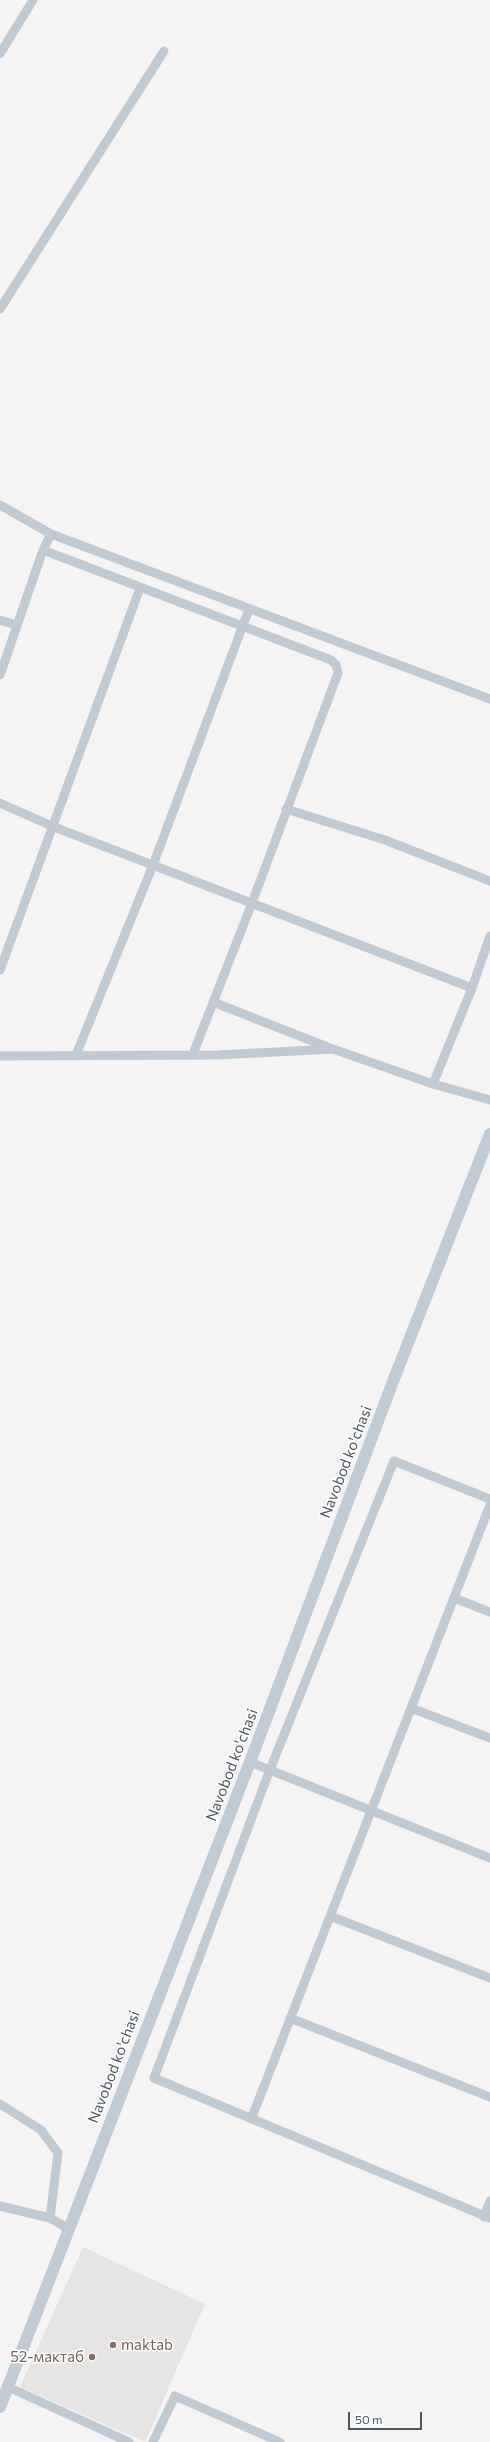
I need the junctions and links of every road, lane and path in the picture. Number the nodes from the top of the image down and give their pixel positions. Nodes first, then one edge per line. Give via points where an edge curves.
1 (33, 0) edge
2 (164, 51) dead end
3 (0, 54) edge
4 (0, 309) edge
5 (0, 505) edge
6 (51, 534) junction
7 (43, 550) junction
8 (140, 588) junction
9 (249, 609) junction
10 (0, 620) edge
11 (16, 625) junction
12 (240, 627) junction
13 (0, 675) edge
14 (490, 699) edge
15 (0, 803) edge
16 (286, 809) junction
17 (54, 827) junction
18 (153, 865) junction
19 (490, 881) edge
20 (252, 903) junction
21 (490, 936) edge
22 (0, 970) edge
23 (472, 988) junction
24 (214, 1002) junction
25 (333, 1049) junction
26 (193, 1054) junction
27 (76, 1055) junction
28 (0, 1056) edge
29 (433, 1084) junction
30 (490, 1100) edge
31 (490, 1134) edge
32 (490, 1499) edge
33 (490, 1505) edge
34 (454, 1598) junction
35 (490, 1612) edge
36 (411, 1708) junction
37 (490, 1738) edge
38 (250, 1762) junction
39 (269, 1772) junction
40 (371, 1812) junction
41 (490, 1858) edge
42 (330, 1916) junction
43 (490, 1978) edge
44 (290, 2018) junction
45 (490, 2097) edge
46 (0, 2104) edge
47 (252, 2117) junction
48 (490, 2201) edge
49 (0, 2206) edge
50 (50, 2218) junction
51 (487, 2218) edge
52 (69, 2229) junction
53 (8, 2387) junction
54 (0, 2407) edge
55 (129, 2442) edge
56 (153, 2442) edge
57 (280, 2442) edge

1 - 3 street
2 - 4 street
5 - 6 street
6 - 7 street
6 - 9 street
7 - 8 street
7 - 11 street
8 - 12 street
8 - 17 street
9 - 12 street
9 - 14 street
10 - 11 street
11 - 13 street
12 - 16 street via 331,660 336,665 338,673
12 - 18 street
15 - 17 street
16 - 19 street via 385,840
16 - 20 street
17 - 18 street
17 - 22 street
18 - 20 street
18 - 27 street
20 - 23 street
20 - 24 street
21 - 23 street
23 - 29 street
24 - 25 street
24 - 26 street
25 - 26 street
25 - 29 street
26 - 27 street
27 - 28 street
29 - 30 street
31 - 38 street, Navobod ko'chasi via 392,1384
32 - 39 street via 394,1461
33 - 34 street
34 - 35 street
34 - 36 street
36 - 37 street
36 - 40 street
38 - 39 street
38 - 52 street, Navobod ko'chasi
39 - 40 street
39 - 47 street via 154,2078
40 - 41 street
40 - 42 street
42 - 43 street
42 - 44 street
44 - 45 street
44 - 47 street
46 - 50 street via 41,2130 58,2153
47 - 51 street
48 - 51 street
49 - 50 street
50 - 52 street
52 - 53 street, Navobod ko'chasi
53 - 54 street, Navobod ko'chasi
53 - 55 street
56 - 57 street via 175,2396

